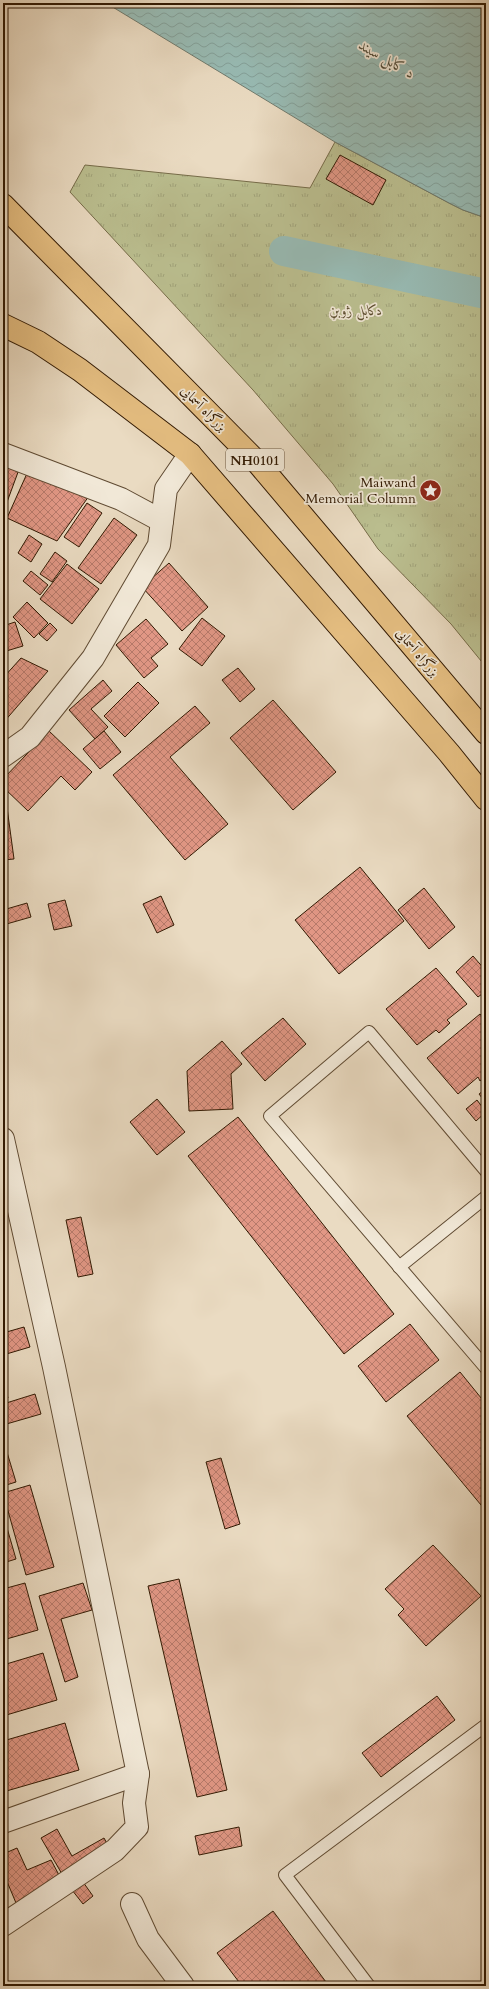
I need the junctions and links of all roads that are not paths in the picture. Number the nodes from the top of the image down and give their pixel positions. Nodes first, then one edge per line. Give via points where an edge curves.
1 (3, 205) edge
2 (3, 325) edge
3 (3, 454) edge
4 (190, 454) junction
5 (162, 521) junction
6 (486, 733) edge
7 (3, 756) edge
8 (486, 799) edge
9 (3, 1139) edge
10 (486, 1171) edge
11 (486, 1197) edge
12 (399, 1267) junction
13 (486, 1368) edge
14 (486, 1725) edge
15 (138, 1774) junction
16 (3, 1822) edge
17 (132, 1904) dead end
18 (3, 1925) edge
19 (183, 1986) edge
20 (369, 1986) edge

1 - 6 highway, بزرگراه آسمایی / NH0101 via 257,462
2 - 4 highway, NH0101 via 38,342 80,370
3 - 5 street via 121,499
4 - 5 street via 166,489
4 - 8 highway, NH0101
5 - 7 street via 159,545 93,658 30,737
9 - 15 street via 54,1367
10 - 12 lane via 370,1032 270,1116
11 - 12 lane
12 - 13 lane
14 - 20 lane via 285,1875
15 - 16 street
15 - 18 street via 134,1803 137,1827 115,1850
17 - 19 street via 148,1939

